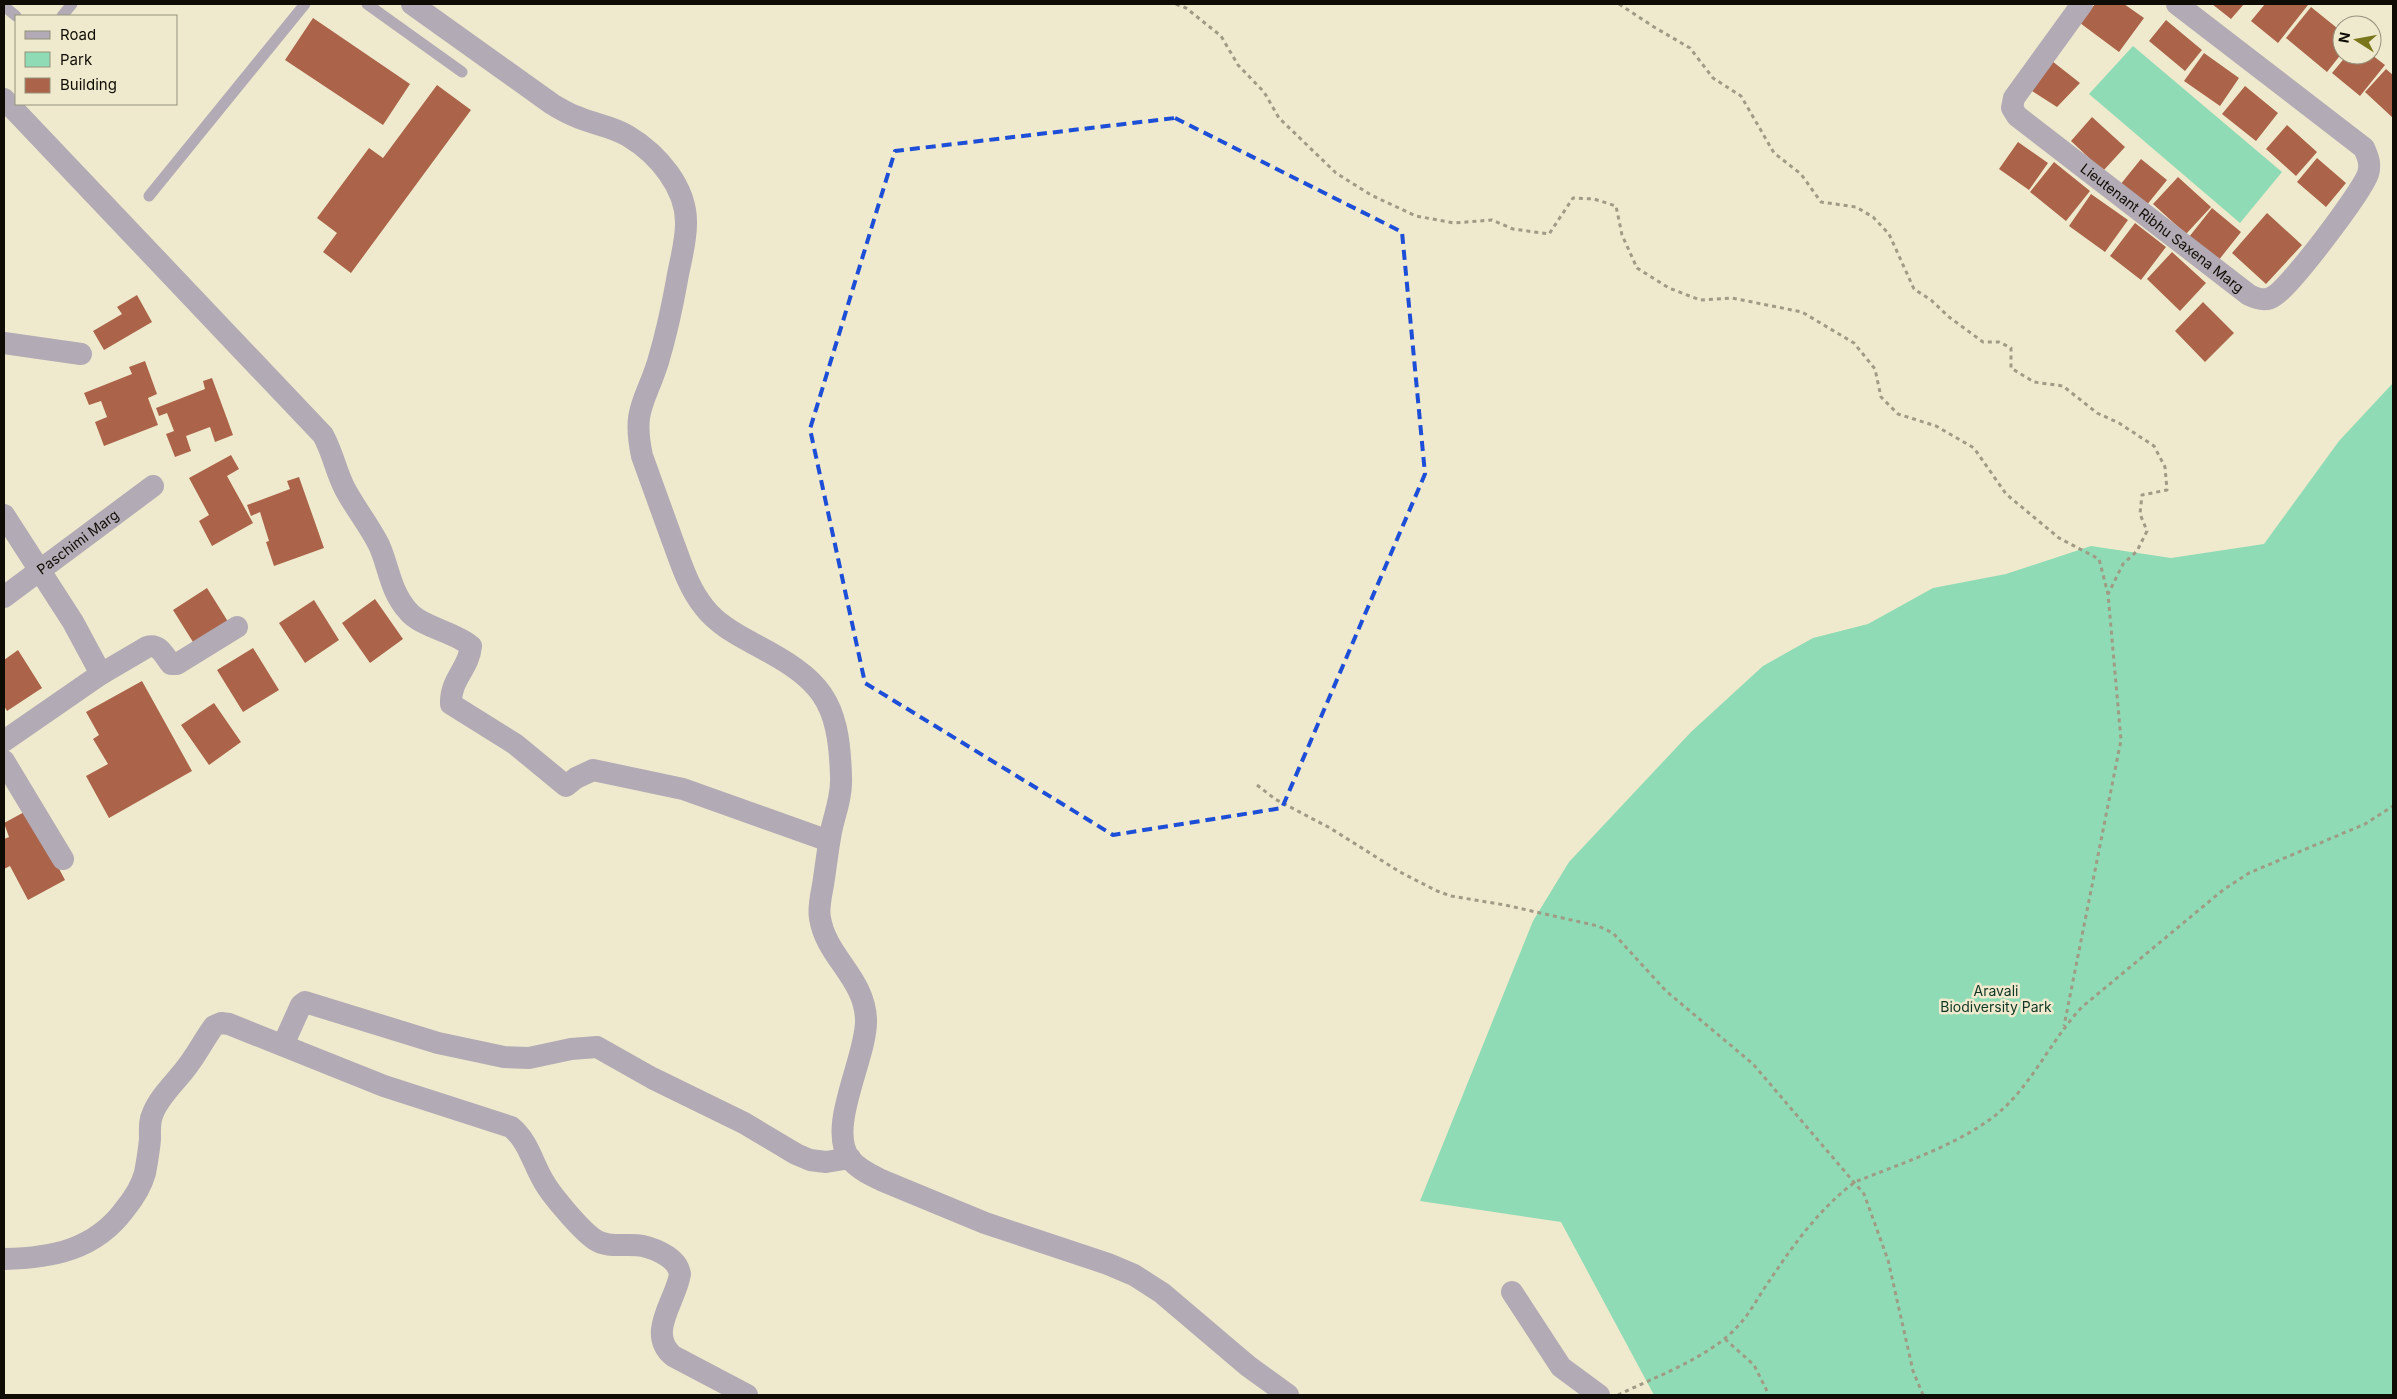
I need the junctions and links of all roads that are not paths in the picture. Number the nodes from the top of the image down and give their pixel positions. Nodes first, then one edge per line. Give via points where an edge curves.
1 (72, 4) edge
2 (305, 4) edge
3 (367, 4) edge
4 (412, 4) edge
5 (2082, 4) edge
6 (2177, 4) edge
7 (4, 6) edge
8 (15, 15) edge
9 (63, 15) edge
10 (462, 72) dead end
11 (4, 99) edge
12 (149, 196) dead end
13 (4, 343) edge
14 (81, 354) dead end
15 (153, 486) dead end
16 (4, 515) edge
17 (40, 570) junction
18 (4, 597) edge
19 (237, 627) dead end
20 (102, 674) junction
21 (4, 741) edge
22 (4, 761) edge
23 (830, 841) junction
24 (63, 859) dead end
25 (283, 1045) junction
26 (850, 1158) junction
27 (4, 1259) edge
28 (1512, 1292) dead end
29 (747, 1395) edge
30 (1288, 1395) edge
31 (1599, 1395) edge

1 - 9 lane
2 - 12 lane
3 - 10 lane
4 - 23 street via 552,104 629,136 652,155 678,188 685,206 684,242 663,342 638,414 642,456 684,571 706,610 734,633 800,670 815,683 828,703 838,742 841,778
5 - 6 street, Lieutenant Ribhu Saxena Marg via 2014,98 2012,108 2017,116 2249,295 2258,299 2274,296 2301,269 2344,212 2367,175 2370,163 2364,148
7 - 8 lane
11 - 23 street via 324,435 344,487 379,545 392,588 409,612 472,646 450,692 451,704 515,744 566,786 593,770 683,789
13 - 14 street
15 - 17 street, Paschimi Marg
16 - 17 street
17 - 18 street, Paschimi Marg
17 - 20 street
19 - 20 street via 177,664 169,662 159,648 150,646
20 - 21 street
22 - 24 street
23 - 26 street via 820,919 834,951 856,982 863,998 866,1021 843,1130 845,1149
25 - 26 street via 305,1002 438,1043 504,1057 529,1058 597,1047 810,1160 837,1162
25 - 27 street via 229,1024 214,1026 152,1114 144,1176 136,1195 119,1218 97,1237 69,1251 49,1256
25 - 29 street via 384,1086 511,1127 527,1144 545,1184 595,1241 642,1246 673,1260 680,1274 661,1330 666,1350
26 - 30 street via 882,1180 985,1223 1134,1275 1162,1293 1248,1366
28 - 31 street via 1561,1367

